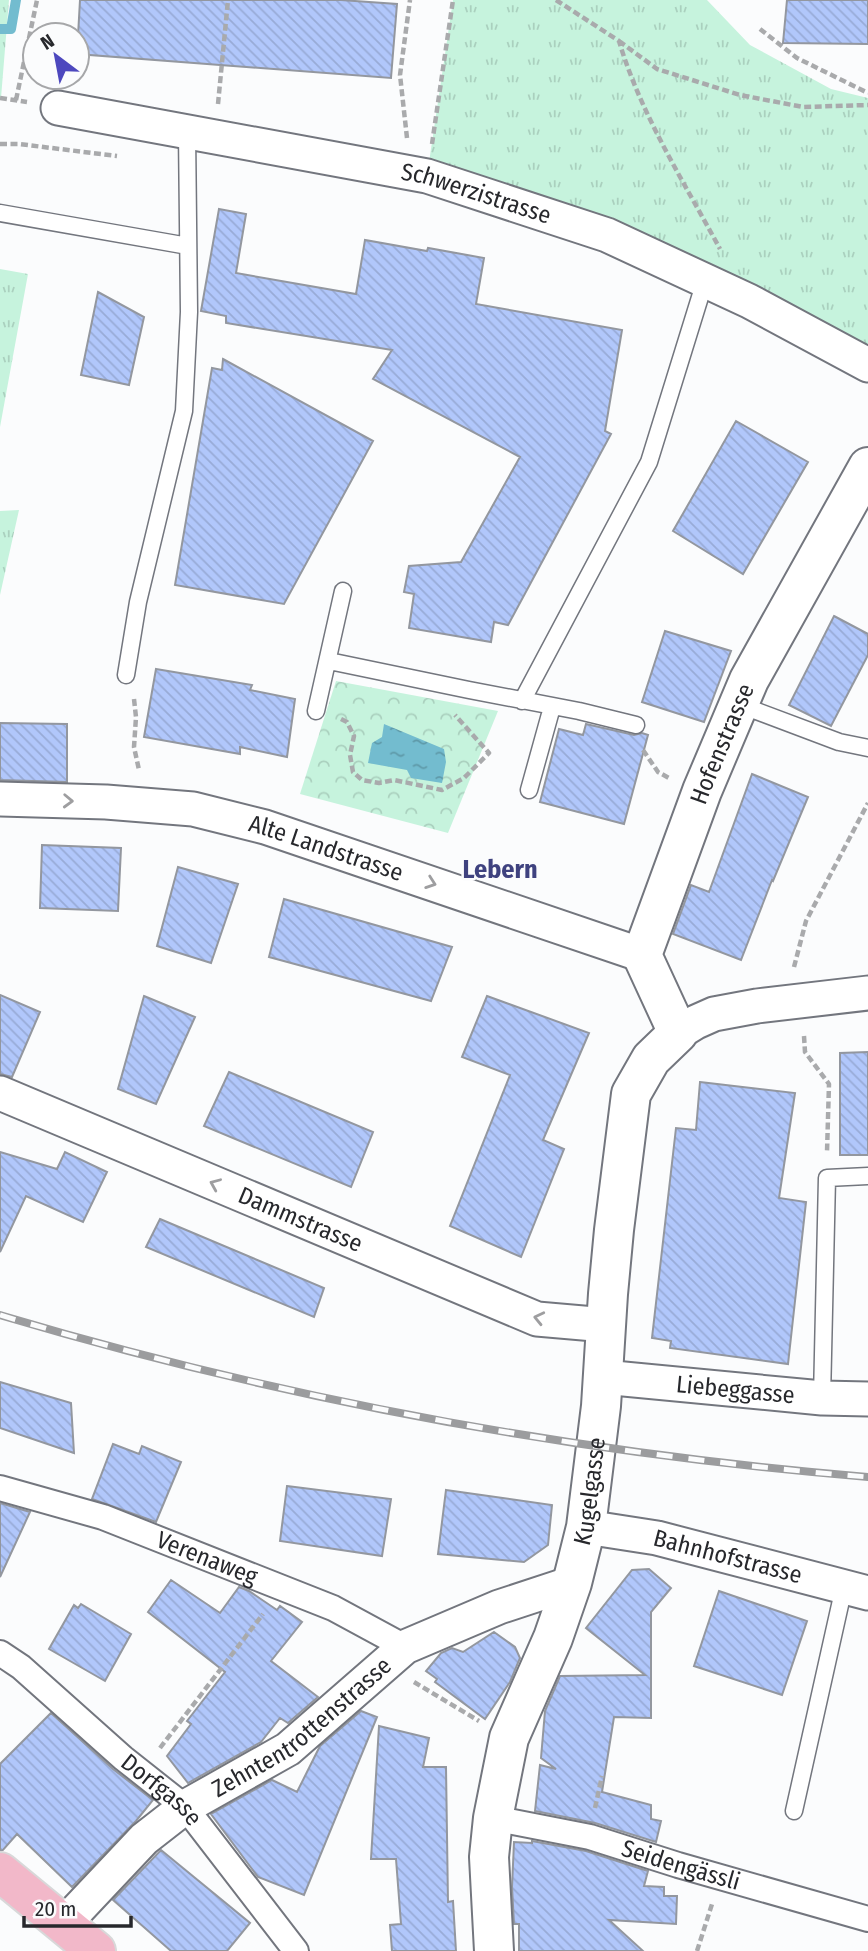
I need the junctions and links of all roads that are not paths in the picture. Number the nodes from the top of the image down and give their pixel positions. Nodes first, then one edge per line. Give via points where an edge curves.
1 (58, 108) dead end
2 (201, 134) junction
3 (0, 213) edge
4 (188, 246) junction
5 (705, 281) junction
6 (868, 365) edge
7 (868, 467) edge
8 (344, 591) dead end
9 (329, 661) junction
10 (126, 675) road end
11 (522, 701) junction
12 (738, 704) junction
13 (552, 707) junction
14 (316, 711) road end
15 (636, 725) road end
16 (868, 748) edge
17 (529, 790) dead end
18 (0, 799) edge
19 (642, 955) junction
20 (868, 993) edge
21 (678, 1033) junction
22 (0, 1093) edge
23 (868, 1176) edge
24 (606, 1325) junction
25 (603, 1377) junction
26 (822, 1398) junction
27 (868, 1399) edge
28 (0, 1488) edge
29 (586, 1527) junction
30 (572, 1583) junction
31 (856, 1590) edge
32 (0, 1653) edge
33 (395, 1656) junction
34 (185, 1807) junction
35 (794, 1811) dead end
36 (494, 1818) junction
37 (0, 1872) edge
38 (868, 1919) edge
39 (63, 1925) junction
40 (96, 1951) edge
41 (296, 1951) edge
42 (494, 1951) edge

1 - 2 street, Schwerzistrasse
2 - 4 lane
2 - 5 street, Schwerzistrasse via 418,174 607,236
3 - 4 lane
4 - 10 lane via 184,411 138,603
5 - 6 street, Schwerzistrasse
5 - 11 lane via 649,462
7 - 12 street, Hofenstrasse
8 - 9 lane
9 - 11 lane
9 - 14 lane
11 - 13 lane
12 - 16 lane via 839,742
12 - 19 street, Hofenstrasse
13 - 15 lane
13 - 17 lane
18 -> 19 street, Alte Landstrasse via 193,809 265,827
19 - 21 street
20 - 21 street via 725,1012
21 - 24 street, Kugelgasse via 650,1059 631,1094
24 -> 22 street, Dammstrasse via 537,1319
23 - 26 lane via 827,1178
24 - 25 street, Kugelgasse
25 - 26 street, Liebeggasse
25 - 29 street, Kugelgasse
26 - 27 street, Liebeggasse
28 - 33 street, Verenaweg via 103,1517 333,1608
29 - 30 street, Kugelgasse
29 - 31 street, Bahnhofstrasse via 657,1538
30 - 33 street, Zehntentrottenstrasse via 499,1607
30 - 36 street, Kugelgasse via 554,1638 509,1738
31 - 35 lane
32 - 34 street, Dorfgasse
33 - 34 street, Zehntentrottenstrasse via 288,1749
34 - 39 street, Zehntentrottenstrasse via 144,1839
34 - 41 street, Dorfgasse
36 - 38 street, Seidengässli via 590,1837
36 - 42 street, Kugelgasse via 489,1857
37 - 39 main road
39 - 40 main road

